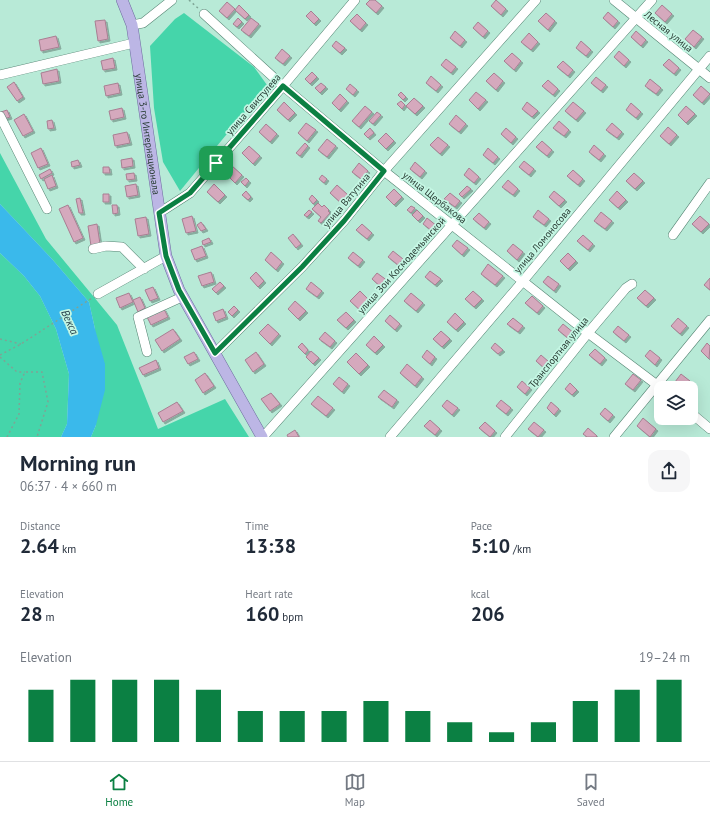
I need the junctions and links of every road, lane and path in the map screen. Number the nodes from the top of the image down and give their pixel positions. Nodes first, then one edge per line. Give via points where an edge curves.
1 (122, 0) edge
2 (172, 0) edge
3 (189, 0) edge
4 (355, 0) edge
5 (536, 0) edge
6 (614, 0) edge
7 (652, 0) edge
8 (204, 14) joint
9 (636, 18) junction
10 (132, 25) junction
11 (134, 43) junction
12 (710, 56) edge
13 (699, 69) junction
14 (0, 75) edge
15 (710, 78) edge
16 (283, 86) junction
17 (0, 116) edge
18 (384, 171) junction
19 (710, 182) edge
20 (47, 209) dead end
21 (159, 213) junction
22 (452, 224) junction
23 (674, 235) dead end
24 (93, 249) dead end
25 (166, 256) junction
26 (144, 269) junction
27 (523, 281) junction
28 (632, 284) dead end
29 (98, 294) joint
30 (182, 297) junction
31 (710, 320) edge
32 (588, 333) junction
33 (0, 339) edge
34 (21, 344) junction
35 (147, 352) dead end
36 (215, 353) junction
37 (0, 356) edge
38 (25, 372) junction
39 (663, 381) edge
40 (654, 382) edge
41 (654, 392) edge
42 (698, 419) edge
43 (710, 429) edge
44 (7, 437) edge
45 (37, 437) edge
46 (263, 437) edge
47 (390, 437) edge
48 (505, 437) edge
49 (614, 437) edge

1 - 10 main road, улица 3-го Интернационала
2 - 10 street via 143,23
3 - 8 path
4 - 16 street, улица Свистулева
5 - 18 street, улица Ватутина
6 - 9 street, Лесная улица
7 - 9 street, улица Зои Космодемьянской
8 - 16 street, улица Щербакова
9 - 13 street, Лесная улица
9 - 22 street, улица Зои Космодемьянской
10 - 11 main road, улица 3-го Интернационала
11 - 14 street
11 - 21 main road, улица 3-го Интернационала
12 - 13 street, улица Ломоносова
13 - 15 street, Лесная улица
13 - 27 street, улица Ломоносова
16 - 18 street, улица Щербакова
16 - 21 street, улица Свистулева via 190,193
17 - 20 street
18 - 22 street, улица Щербакова
18 - 36 street, улица Ватутина via 344,221 302,267
19 - 23 street
21 - 25 main road, улица 3-го Интернационала
22 - 27 street, улица Щербакова
22 - 46 street, улица Зои Космодемьянской
24 - 26 street via 106,246 122,247
25 - 26 street
25 - 30 main road, улица 3-го Интернационала
26 - 29 street
27 - 32 street, улица Щербакова
27 - 47 street, улица Ломоносова
28 - 32 street, Транспортная улица
29 - 34 path
30 - 35 street via 138,317
30 - 36 main road, улица 3-го Интернационала
31 - 39 street
32 - 40 street, улица Щербакова
32 - 48 street, Транспортная улица
33 - 34 path
34 - 37 path
36 - 46 main road, улица 3-го Интернационала
37 - 38 path via 17,372
38 - 44 path via 20,383 19,414
38 - 45 path via 42,372 48,402
41 - 49 street
42 - 43 street

